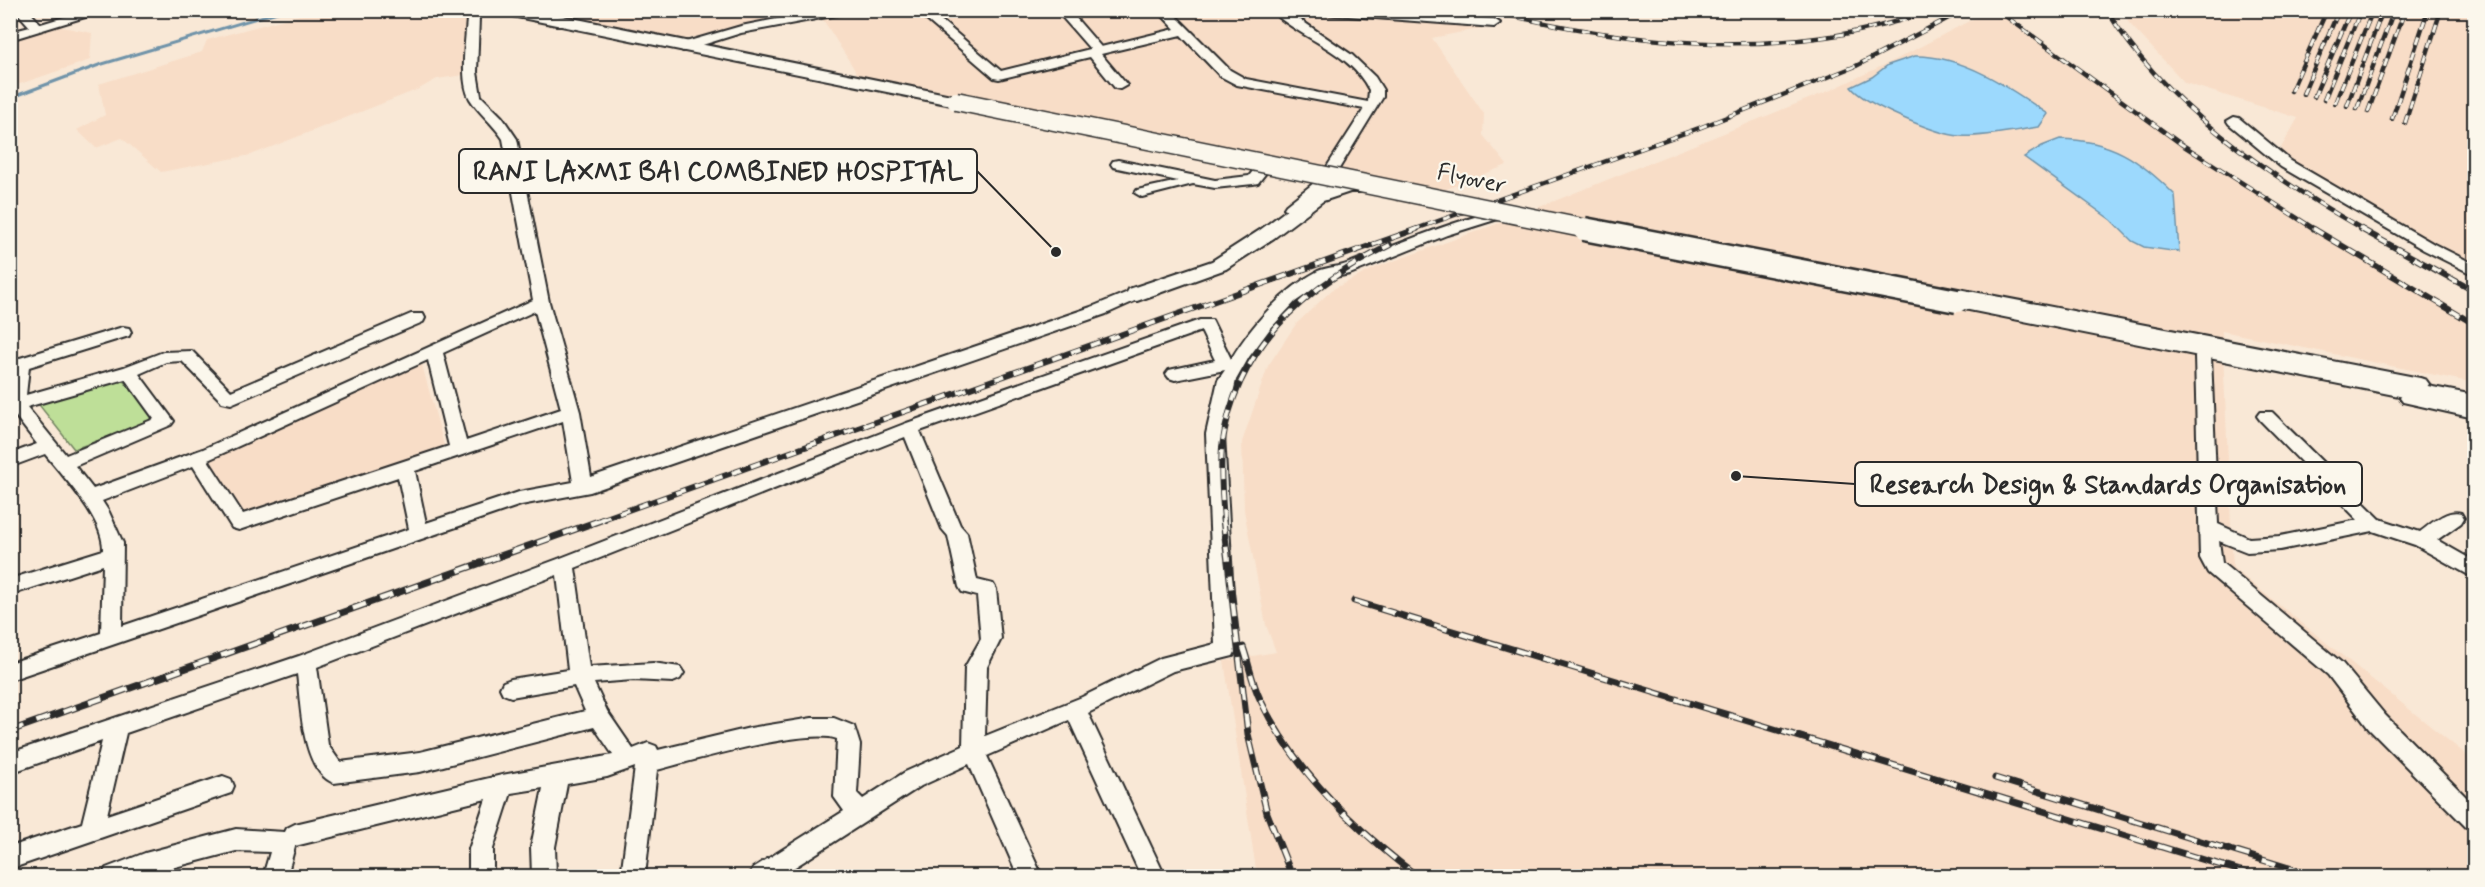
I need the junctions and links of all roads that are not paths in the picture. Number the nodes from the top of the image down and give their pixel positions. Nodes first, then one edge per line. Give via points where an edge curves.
1 (21, 10) edge
2 (102, 10) edge
3 (476, 10) edge
4 (507, 10) edge
5 (843, 10) edge
6 (921, 10) edge
7 (1062, 10) edge
8 (1163, 10) edge
9 (1278, 10) edge
10 (1322, 10) edge
11 (790, 15) edge
12 (1494, 23) dead end
13 (38, 28) junction
14 (1183, 31) junction
15 (10, 36) edge
16 (683, 47) junction
17 (1096, 52) junction
18 (1120, 85) dead end
19 (950, 100) junction
20 (1372, 107) junction
21 (2234, 121) dead end
22 (1118, 164) dead end
23 (1262, 169) junction
24 (1328, 176) junction
25 (1191, 179) junction
26 (1142, 193) dead end
27 (1427, 196) junction
28 (2475, 270) edge
29 (1146, 291) junction
30 (542, 302) junction
31 (1989, 307) junction
32 (417, 318) dead end
33 (2074, 323) junction
34 (123, 332) dead end
35 (434, 351) junction
36 (2203, 356) junction
37 (16, 366) edge
38 (129, 372) junction
39 (1175, 374) dead end
40 (2475, 395) edge
41 (2475, 403) edge
42 (16, 404) junction
43 (570, 412) junction
44 (2475, 412) edge
45 (2266, 416) dead end
46 (910, 428) junction
47 (49, 446) junction
48 (459, 449) junction
49 (197, 457) junction
50 (10, 461) edge
51 (63, 464) junction
52 (405, 467) junction
53 (583, 487) junction
54 (89, 498) junction
55 (2454, 518) dead end
56 (2373, 524) junction
57 (2209, 528) junction
58 (419, 533) junction
59 (2422, 540) junction
60 (113, 554) junction
61 (565, 564) junction
62 (2475, 570) edge
63 (10, 587) edge
64 (111, 638) junction
65 (306, 662) junction
66 (10, 672) edge
67 (673, 673) dead end
68 (580, 677) junction
69 (511, 688) dead end
70 (1075, 709) junction
71 (599, 717) junction
72 (117, 726) junction
73 (974, 752) junction
74 (637, 762) junction
75 (10, 763) edge
76 (557, 776) junction
77 (502, 785) junction
78 (223, 786) dead end
79 (861, 812) junction
80 (2475, 820) edge
81 (91, 832) junction
82 (296, 835) dead end
83 (10, 858) edge
84 (114, 876) edge
85 (275, 876) edge
86 (481, 876) edge
87 (544, 876) edge
88 (633, 876) edge
89 (761, 876) edge
90 (1030, 876) edge
91 (1153, 876) edge

1 - 13 street
2 - 13 street
3 - 30 street via 471,72 475,97 510,139
4 - 16 main road, Flyover
5 - 11 street
6 - 17 street via 999,75
7 - 17 street
8 - 14 street
9 - 20 street via 1348,57 1366,74 1376,89
10 - 12 street
11 - 16 street
13 - 15 street
14 - 17 street
14 - 20 street via 1225,73 1242,82
16 - 19 main road, Flyover
17 - 18 street
19 - 23 street via 954,105
19 - 24 street via 962,98
19 - 27 main road, Flyover, bridge
20 - 24 street
21 - 28 street via 2286,164
22 - 25 street
23 - 24 street
23 - 25 street via 1253,180 1215,184
24 - 29 street via 1246,242
25 - 26 street
27 - 29 main road, bridge via 1361,186 1331,191 1316,197 1219,265
27 - 31 main road, Flyover, bridge
29 - 53 street
30 - 35 street
30 - 43 street
31 - 33 main road, Flyover
31 - 70 street via 1492,216 1420,240 1344,272 1325,274 1289,298 1263,326 1227,380 1215,434 1226,650 1168,664
32 - 38 street via 231,398 186,355 163,357
33 - 36 street
33 - 40 street
33 - 41 main road, Flyover
34 - 37 street
35 - 48 street
35 - 49 street
36 - 44 street
36 - 57 street
37 - 42 street
38 - 42 street
38 - 51 street via 165,421
39 - 46 street via 1225,363 1206,324
42 - 47 street
43 - 48 street
43 - 53 street
45 - 56 street
46 - 61 street
46 - 73 street via 957,533 969,587 986,589 991,639 976,667
47 - 50 street
47 - 51 street
48 - 52 street
49 - 52 street via 239,523
49 - 54 street
51 - 54 street
52 - 58 street
53 - 58 street via 519,499
54 - 60 street via 100,512 113,543
55 - 59 street
56 - 57 street via 2280,543 2247,545
56 - 59 street
57 - 80 street via 2210,558 2215,568 2335,669 2377,722
58 - 64 street
59 - 62 street
60 - 63 street
60 - 64 street
61 - 65 street
61 - 68 street
64 - 66 street
65 - 71 street via 317,747 334,773 420,762
65 - 72 street
67 - 68 street
68 - 69 street
68 - 71 street
70 - 73 street
70 - 91 street
71 - 74 street
72 - 75 street
72 - 81 street
73 - 79 street via 913,779
73 - 90 street
74 - 76 street
74 - 79 street via 759,734 842,730 847,734 849,748 845,797
74 - 88 street
76 - 77 street
76 - 87 street via 543,847
77 - 82 street
77 - 86 street via 481,849
78 - 81 street
79 - 89 street
81 - 83 street
84 - 85 street via 236,840 284,842

